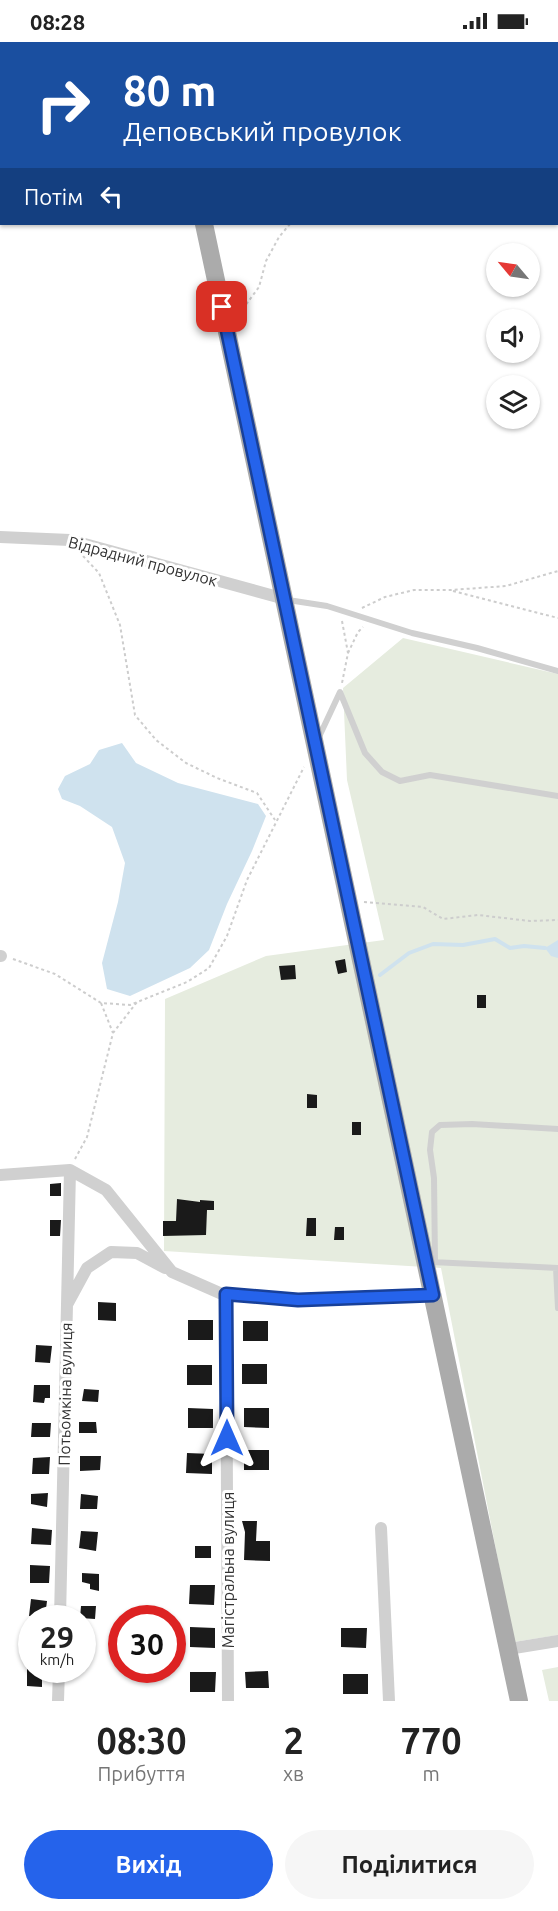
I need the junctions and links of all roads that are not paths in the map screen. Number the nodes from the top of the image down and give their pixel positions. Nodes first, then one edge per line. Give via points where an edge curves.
1 (204, 225) edge
2 (0, 537) edge
3 (285, 599) junction
4 (558, 671) edge
5 (315, 745) junction
6 (558, 796) edge
7 (558, 1129) edge
8 (70, 1170) junction
9 (0, 1175) edge
10 (430, 1262) junction
11 (557, 1268) edge
12 (172, 1272) junction
13 (226, 1294) junction
14 (433, 1295) junction
15 (67, 1304) junction
16 (558, 1308) edge
17 (381, 1528) dead end
18 (60, 1605) edge
19 (558, 1641) edge
20 (508, 1649) junction
21 (59, 1683) edge
22 (58, 1701) edge
23 (228, 1701) edge
24 (389, 1701) edge
25 (519, 1701) edge

1 - 3 main road
2 - 3 street, Відрадний провулок via 69,540
3 - 4 lane via 327,606
3 - 5 main road
5 - 6 lane via 340,692 365,753 382,772 400,781 430,775
5 - 10 main road
7 - 10 lane via 472,1124 440,1125 432,1132
8 - 9 street
8 - 12 street via 106,1190
8 - 15 street, Потьомкіна вулиця
10 - 11 lane
10 - 14 main road
11 - 16 lane
12 - 13 street
12 - 15 street via 137,1253 111,1252 87,1268
13 - 14 street via 298,1300
13 - 23 street, Магістральна вулиця
14 - 20 main road
15 - 18 street, Потьомкіна вулиця
17 - 24 street
19 - 20 street
20 - 25 main road
21 - 22 street

